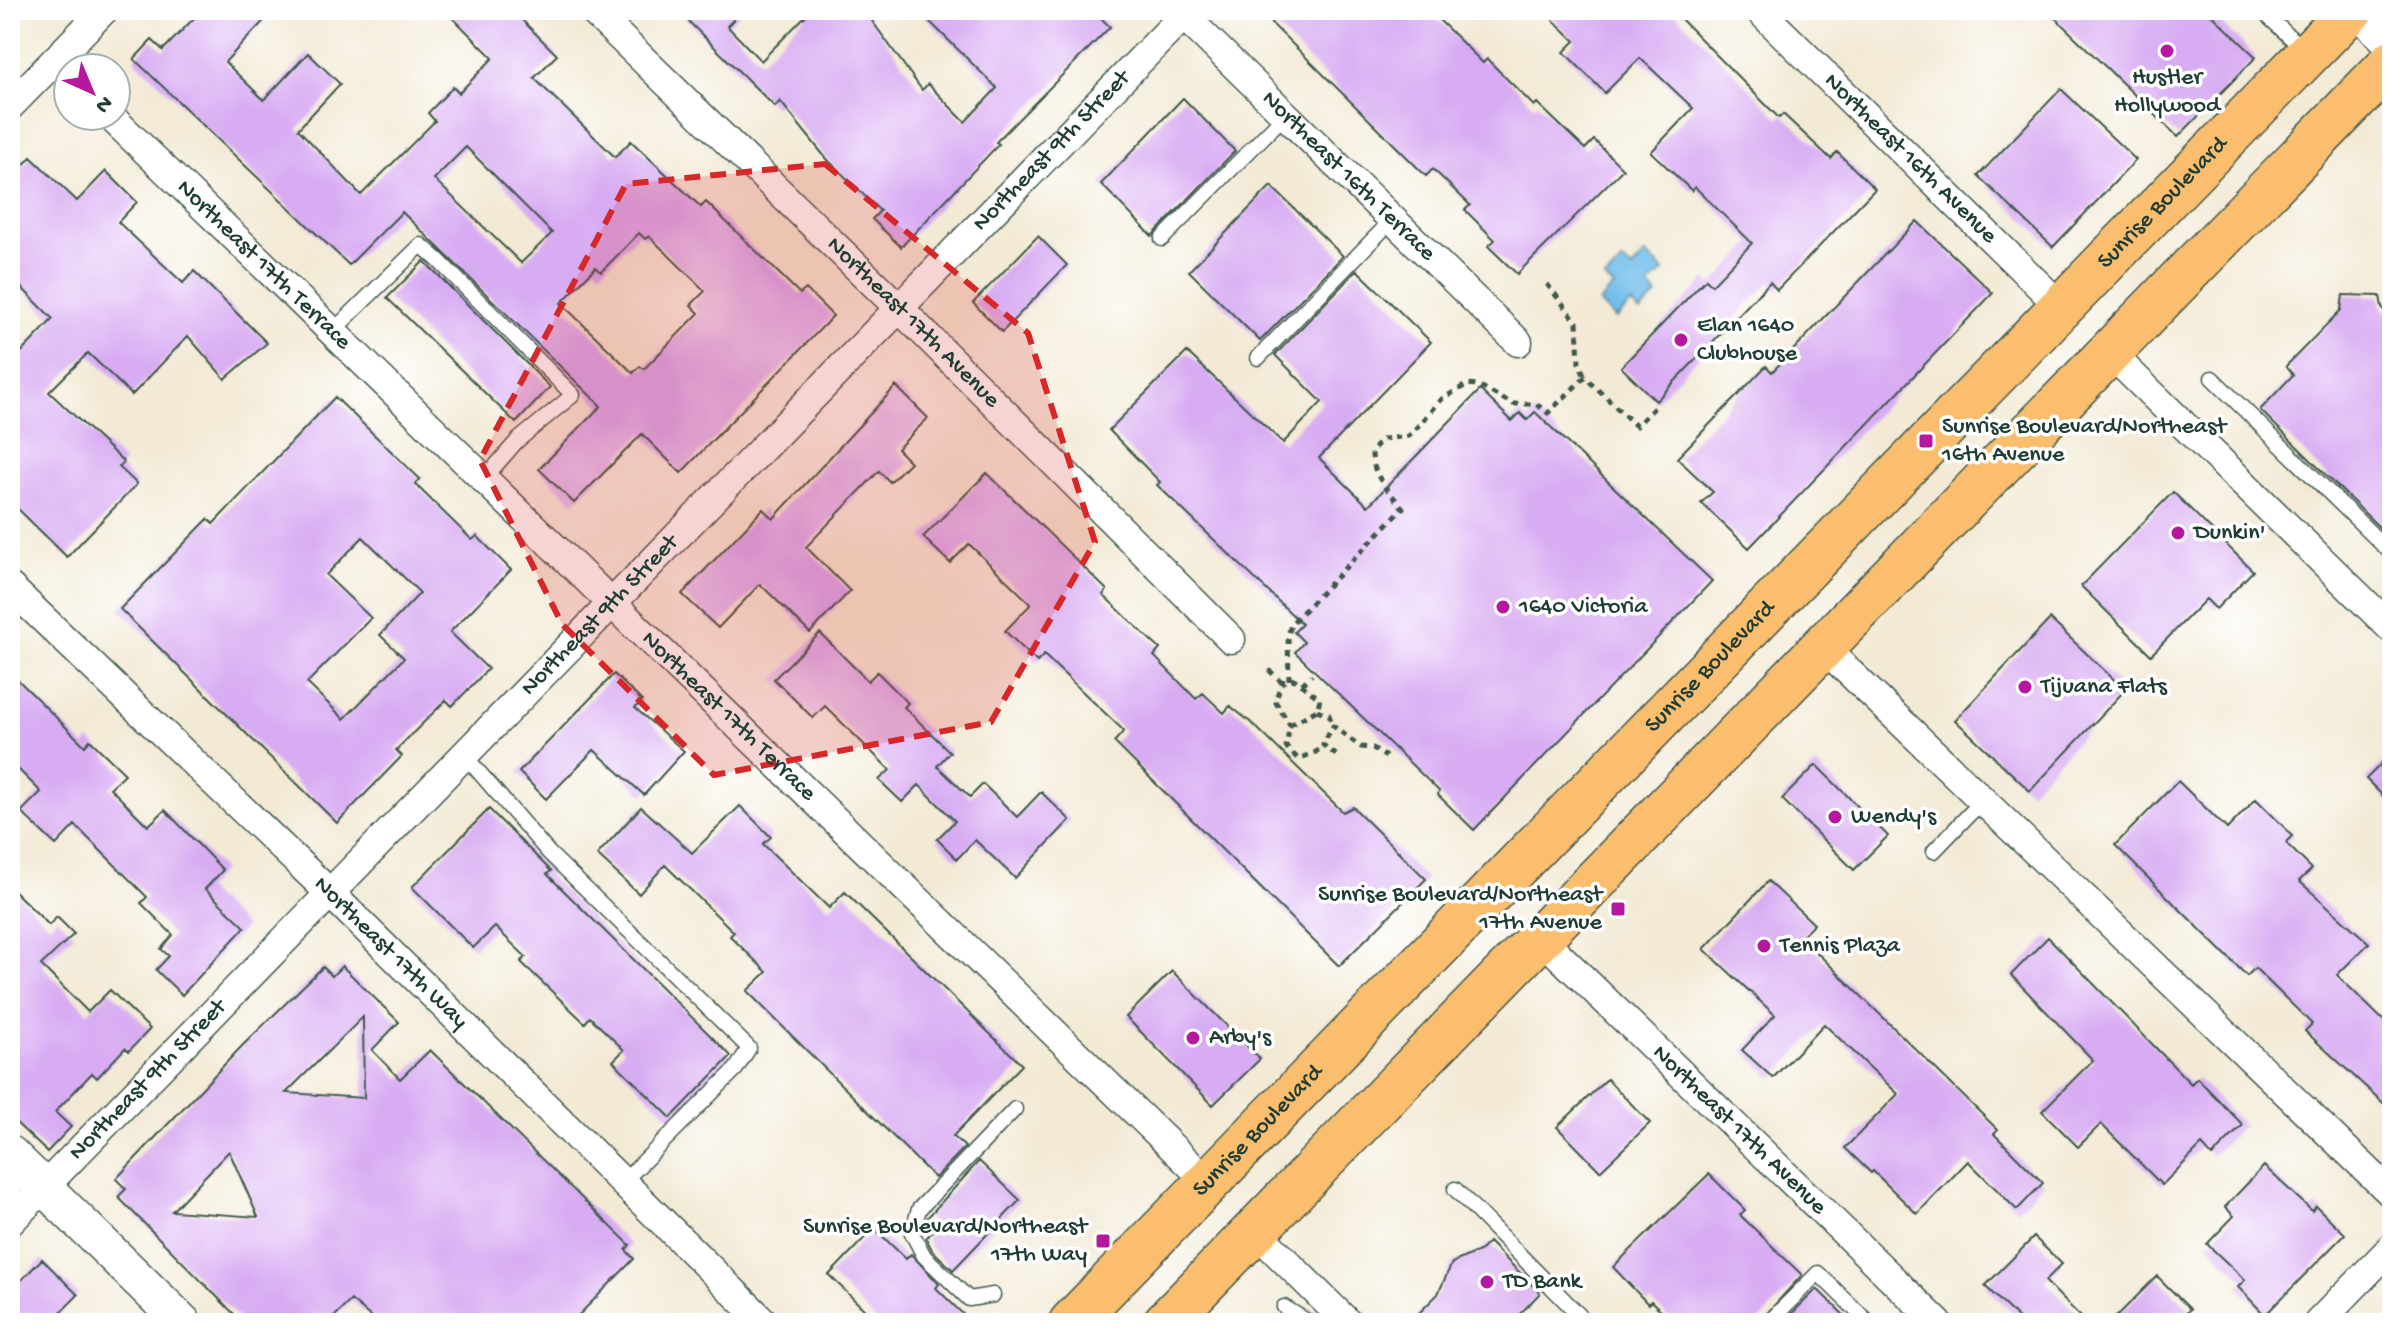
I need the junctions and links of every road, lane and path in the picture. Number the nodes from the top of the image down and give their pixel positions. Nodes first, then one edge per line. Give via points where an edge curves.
1 (104, 10) edge
2 (592, 10) edge
3 (1759, 10) edge
4 (2261, 10) edge
5 (2351, 10) edge
6 (2359, 10) edge
7 (1184, 12) edge
8 (2392, 42) edge
9 (73, 52) edge
10 (2308, 54) junction
11 (2392, 62) edge
12 (52, 76) edge
13 (10, 106) edge
14 (1285, 115) junction
15 (126, 132) edge
16 (1393, 219) junction
17 (1162, 239) dead end
18 (1547, 284) dead end
19 (2061, 307) junction
20 (899, 308) junction
21 (332, 332) junction
22 (1518, 342) dead end
23 (2109, 352) junction
24 (1258, 358) dead end
25 (1585, 377) junction
26 (2212, 378) dead end
27 (1654, 408) dead end
28 (484, 479) junction
29 (2392, 554) edge
30 (10, 587) edge
31 (1778, 598) junction
32 (611, 603) junction
33 (2392, 629) edge
34 (1231, 639) dead end
35 (1822, 646) junction
36 (1269, 670) dead end
37 (1312, 675) dead end
38 (1289, 680) junction
39 (1282, 682) junction
40 (1302, 684) junction
41 (1773, 697) junction
42 (1317, 710) junction
43 (1290, 725) junction
44 (1333, 726) junction
45 (1323, 745) junction
46 (1336, 755) dead end
47 (465, 756) junction
48 (1386, 757) dead end
49 (1983, 800) junction
50 (1934, 851) dead end
51 (332, 895) junction
52 (1541, 938) junction
53 (1354, 1033) junction
54 (1015, 1109) dead end
55 (1352, 1131) junction
56 (10, 1154) edge
57 (623, 1182) junction
58 (1209, 1183) junction
59 (44, 1187) junction
60 (1455, 1189) dead end
61 (2392, 1194) edge
62 (10, 1222) edge
63 (1255, 1231) junction
64 (2392, 1247) edge
65 (993, 1295) dead end
66 (1284, 1307) dead end
67 (183, 1323) edge
68 (765, 1323) edge
69 (1071, 1323) edge
70 (1165, 1323) edge
71 (1310, 1323) edge
72 (1348, 1323) edge
73 (1573, 1323) edge
74 (1768, 1323) edge
75 (1869, 1323) edge
76 (1938, 1323) edge
77 (2318, 1323) edge

1 - 9 street
2 - 20 street, Northeast 17th Avenue
3 - 19 street, Northeast 16th Avenue
4 - 10 lane
5 - 10 main road, Sunrise Boulevard
6 - 8 street
7 - 14 street, Northeast 16th Terrace
7 - 20 street, Northeast 9th Street
10 - 19 main road, Sunrise Boulevard
11 - 23 main road
12 - 13 street
14 - 16 street, Northeast 16th Terrace
14 - 17 lane
15 - 21 street, Northeast 17th Terrace
16 - 22 street, Northeast 16th Terrace
16 - 24 lane
18 - 25 path via 1577,322
19 - 31 main road, Sunrise Boulevard
20 - 32 street, Northeast 9th Street
20 - 34 street, Northeast 17th Avenue
21 - 28 street, Northeast 17th Terrace
21 - 28 lane via 421,245 437,259 573,395 517,441
23 - 33 street
23 - 35 main road
25 - 27 path via 1636,426
25 - 38 path via 1548,413 1536,404 1513,404 1468,384 1442,399 1409,436 1383,439 1372,450 1379,480 1403,508 1291,624
26 - 29 lane
28 - 32 street, Northeast 17th Terrace
30 - 51 street, Northeast 17th Way
31 - 41 main road via 1786,635
31 - 53 main road, Sunrise Boulevard
32 - 47 street, Northeast 9th Street
32 - 58 street, Northeast 17th Terrace
35 - 41 main road
35 - 49 street
36 - 39 path
37 - 40 path
38 - 39 path
38 - 40 path
39 - 43 path via 1275,701
40 - 42 path via 1320,699
41 - 52 main road
42 - 43 path
42 - 44 path via 1329,715
43 - 45 path via 1286,747 1298,759
44 - 45 path
44 - 48 path
45 - 46 path
47 - 51 street, Northeast 9th Street
47 - 57 lane via 549,853 749,1048 736,1069
49 - 50 lane
49 - 61 street
51 - 57 street, Northeast 17th Way
51 - 59 street, Northeast 9th Street
52 - 55 main road
52 - 76 street, Northeast 17th Avenue
53 - 55 main road via 1340,1088 1342,1113
53 - 58 main road, Sunrise Boulevard
54 - 65 lane via 919,1209 912,1233 924,1256 969,1299
55 - 63 main road
56 - 59 street
57 - 68 street, Northeast 17th Way
58 - 69 main road, Sunrise Boulevard
59 - 62 street, Northeast 9th Street
59 - 67 street
60 - 73 lane via 1580,1316
63 - 70 main road
63 - 72 street
64 - 77 street
66 - 71 lane
74 - 75 lane via 1818,1273

